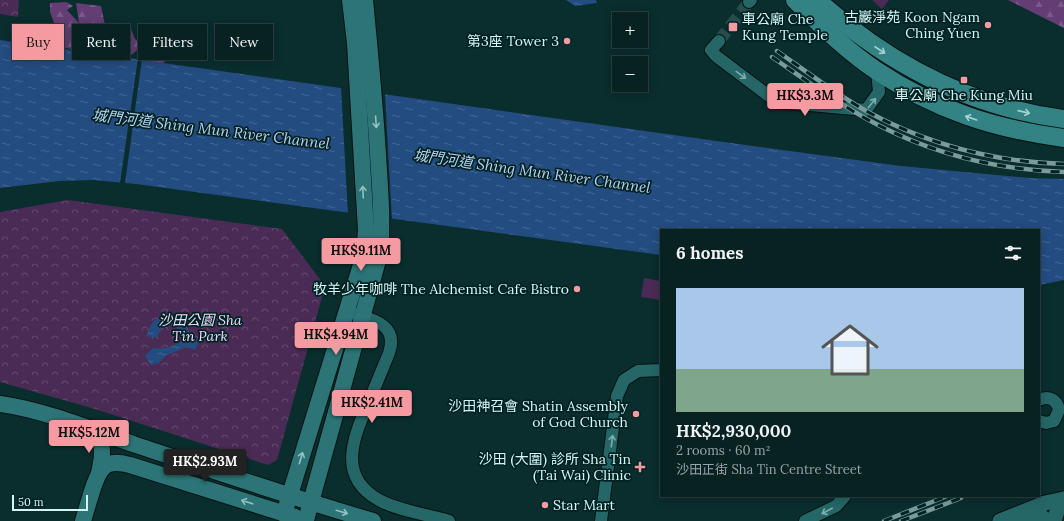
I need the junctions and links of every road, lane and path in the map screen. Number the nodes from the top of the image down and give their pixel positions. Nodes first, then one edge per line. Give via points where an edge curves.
1 (350, 0) edge
2 (364, 0) edge
3 (794, 0) edge
4 (816, 0) edge
5 (718, 41) tunnel mouth
6 (877, 71) junction
7 (1064, 119) edge
8 (1064, 138) edge
9 (346, 312) junction
10 (362, 316) junction
11 (660, 370) edge
12 (0, 400) edge
13 (1040, 400) edge
14 (7, 405) edge
15 (1040, 421) edge
16 (89, 429) junction
17 (198, 466) junction
18 (99, 473) junction
19 (208, 490) junction
20 (289, 495) junction
21 (844, 497) edge
22 (1064, 499) edge
23 (310, 502) junction
24 (284, 514) junction
25 (1016, 514) junction
26 (83, 521) edge
27 (307, 521) edge
28 (373, 521) edge
29 (449, 521) edge
30 (601, 521) edge
31 (805, 521) edge
32 (1000, 521) edge
33 (1047, 521) edge
34 (1054, 521) edge

9 -> 1 main road via 361,268 366,230
2 -> 10 main road via 373,83 382,232 377,267
3 - 6 main road via 842,44
4 -> 7 main road via 866,41 930,79 963,94 1002,107
5 -> 6 street via 711,50 716,56 777,102 866,110 879,92
8 -> 6 main road via 972,119
9 - 10 street
20 -> 9 main road
10 - 23 main road
10 - 29 street via 387,329 392,342 354,439 352,461 356,476 380,501
30 -> 11 street via 617,396 624,380 638,371
12 - 14 street
13 - 15 street via 1053,399 1060,410 1054,421 1046,424
14 - 16 main road
16 - 17 main road
16 - 18 main road via 96,434 103,448
17 - 19 main road via 209,475
17 - 20 main road
18 - 19 main road via 107,465 123,463
18 - 26 main road
24 -> 19 main road
20 - 23 main road
20 - 24 main road
21 -> 31 street via 836,506
22 - 25 street
22 - 34 street
23 - 27 main road
23 -> 28 main road
24 - 27 main road
25 - 32 street
25 - 33 street via 1042,516

